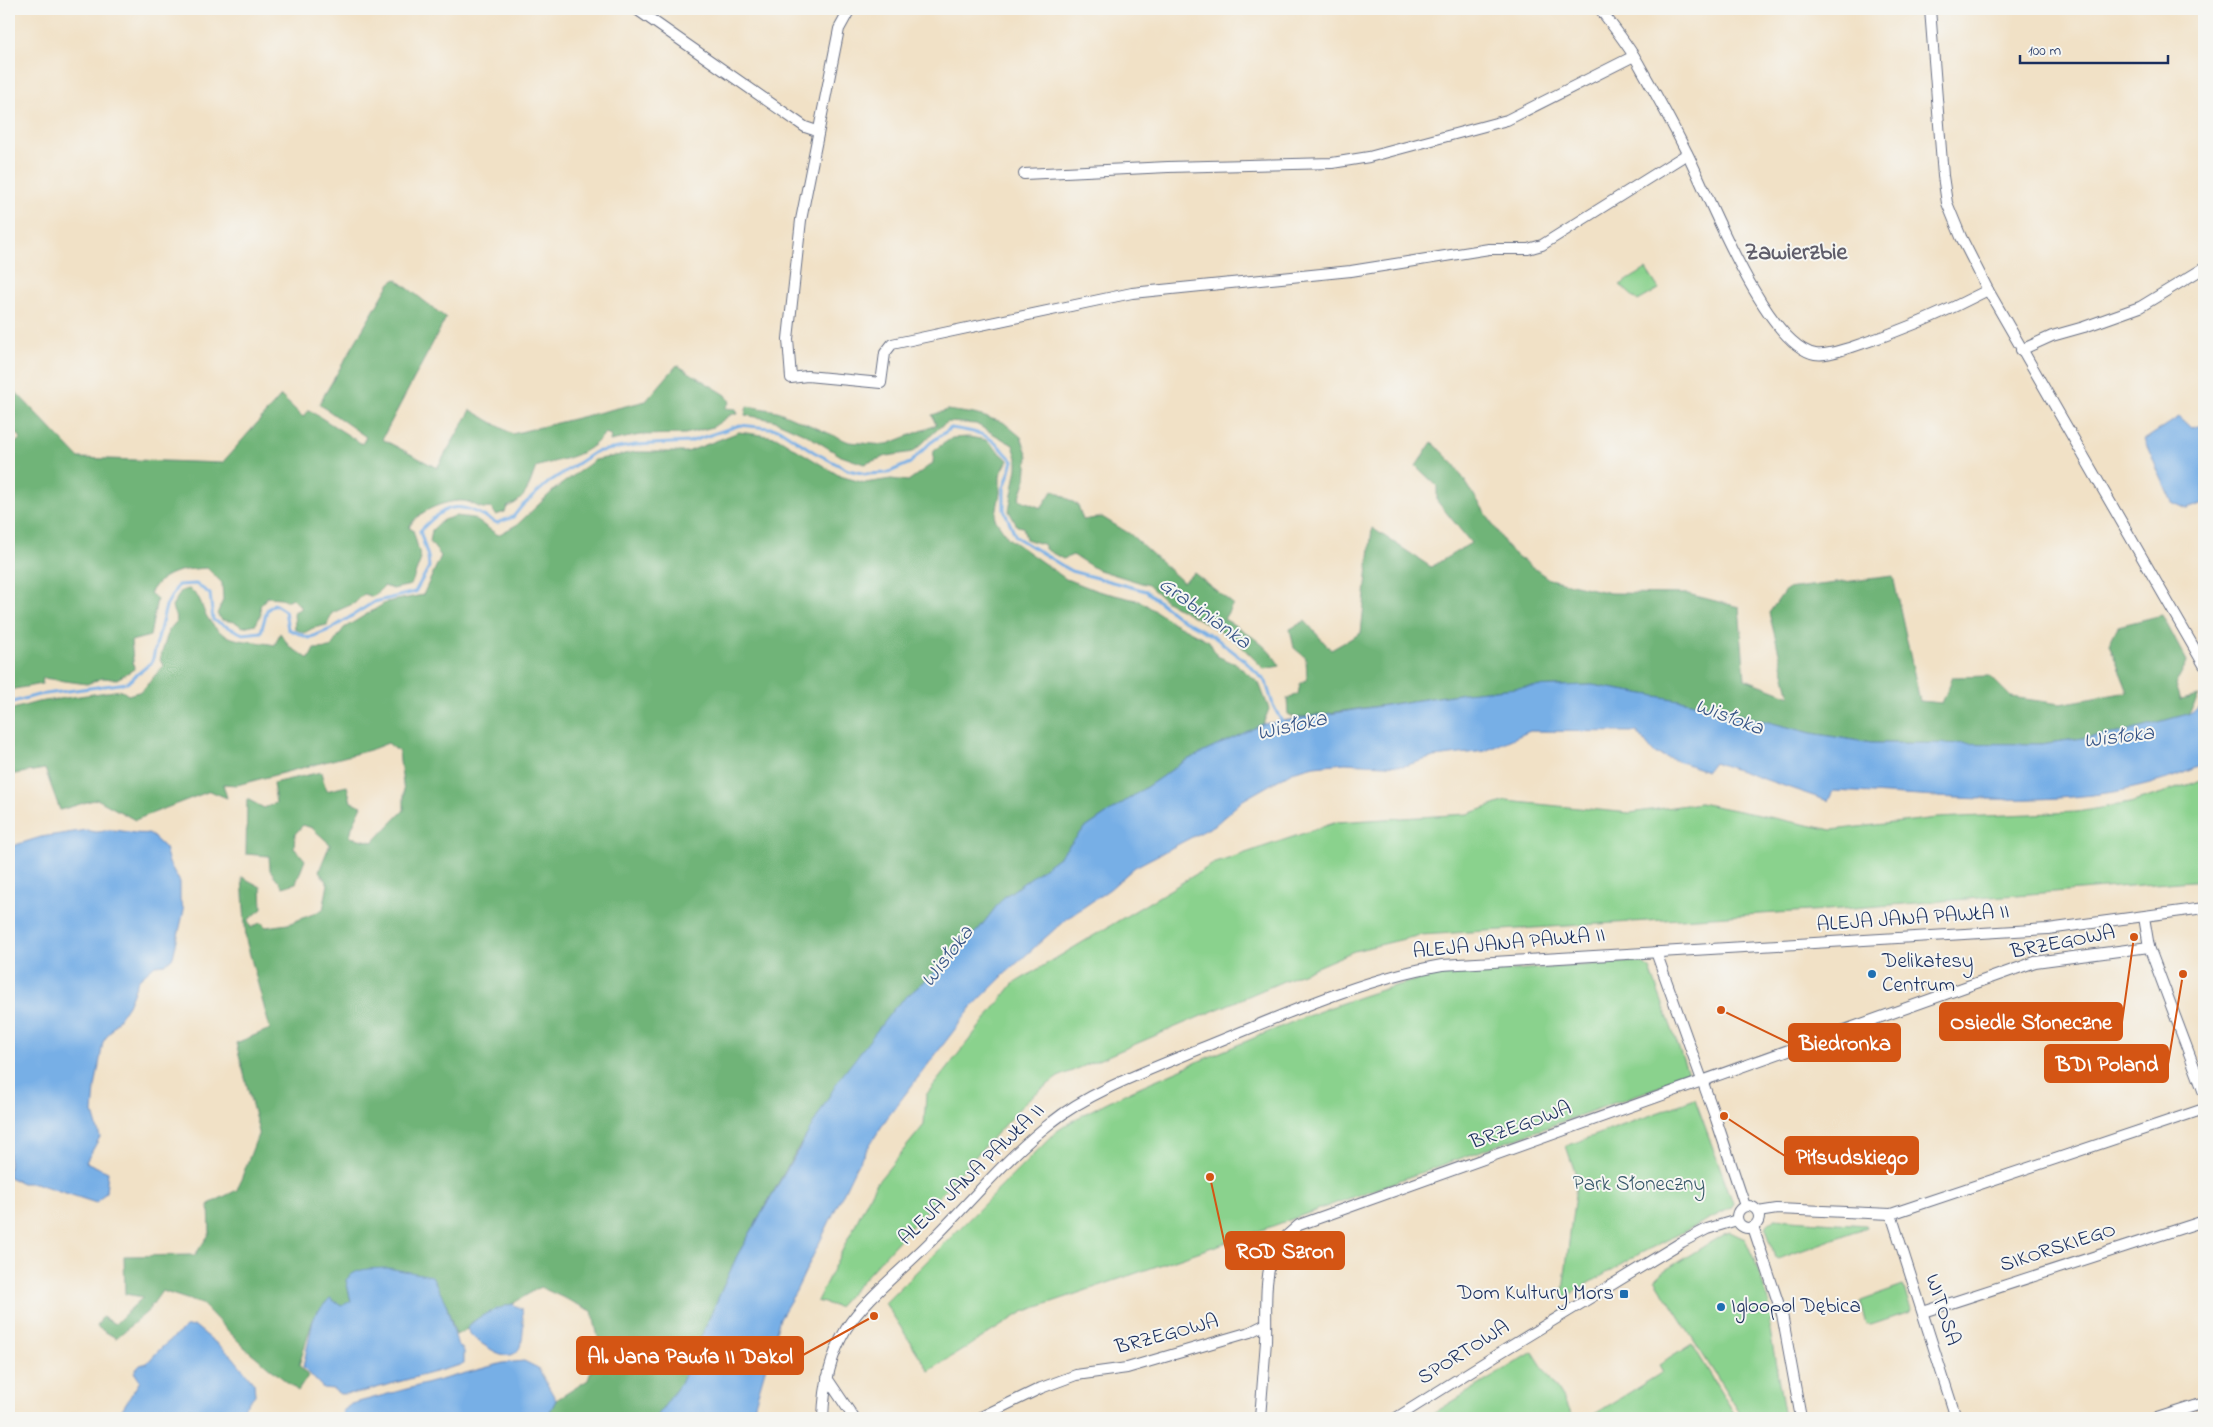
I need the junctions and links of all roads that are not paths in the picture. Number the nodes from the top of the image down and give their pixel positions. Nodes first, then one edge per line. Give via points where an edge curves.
1 (636, 9) edge
2 (850, 9) edge
3 (1600, 9) edge
4 (1930, 9) edge
5 (1634, 56) junction
6 (817, 131) junction
7 (1687, 154) junction
8 (1024, 174) dead end
9 (2204, 268) edge
10 (1988, 290) junction
11 (2021, 350) junction
12 (2204, 665) edge
13 (2204, 908) edge
14 (2144, 917) junction
15 (2149, 946) junction
16 (1656, 952) junction
17 (1702, 1082) junction
18 (2204, 1093) edge
19 (2204, 1109) edge
20 (1745, 1206) junction
21 (1758, 1212) junction
22 (1891, 1214) junction
23 (1736, 1220) junction
24 (2204, 1221) edge
25 (1753, 1227) junction
26 (1923, 1312) junction
27 (1264, 1324) junction
28 (827, 1378) junction
29 (2204, 1403) edge
30 (823, 1418) edge
31 (854, 1418) edge
32 (979, 1418) edge
33 (1260, 1418) edge
34 (1396, 1418) edge
35 (1801, 1418) edge
36 (1956, 1418) edge
37 (2157, 1418) edge

1 - 6 street via 805,127
2 - 6 street via 839,29
3 - 5 street
4 - 10 street via 1947,203 1960,237
5 - 7 street
5 - 8 street via 1507,120 1369,157 1332,163
6 - 7 street via 801,220 788,339 791,378 807,376 881,383 885,353 892,344 1132,293 1351,271 1489,249 1528,249 1542,245
7 - 10 street via 1754,293 1787,338 1808,352 1817,355 1830,353 1869,341 1948,311
9 - 11 street via 2140,307 2052,336
10 - 11 street
11 - 12 street
13 - 14 street, ALEJA JANA PAWŁA II
14 - 15 street
14 - 16 street, ALEJA JANA PAWŁA II via 2048,929
15 - 17 street, BRZEGOWA via 2035,962
15 - 18 street
16 - 17 street
16 - 28 street, ALEJA JANA PAWŁA II via 1451,964 1403,972 1290,1012 1084,1102 1052,1121 1008,1161 867,1303 846,1328
17 - 20 street
17 - 27 street, BRZEGOWA via 1299,1225 1275,1250
19 - 22 street
20 - 21 street via 1753,1206
20 - 23 street via 1737,1212
21 - 22 street via 1767,1209
21 - 25 street via 1759,1219
22 - 26 street, WITOSA
23 - 25 street via 1743,1227
23 - 34 street, SPORTOWA via 1682,1242
24 - 26 street, SIKORSKIEGO
25 - 35 street via 1782,1314
26 - 36 street, WITOSA
27 - 32 street, BRZEGOWA via 1250,1332 1127,1368 1076,1375
27 - 33 street via 1266,1338
28 - 30 street, ALEJA JANA PAWŁA II
28 - 31 street
29 - 37 street

